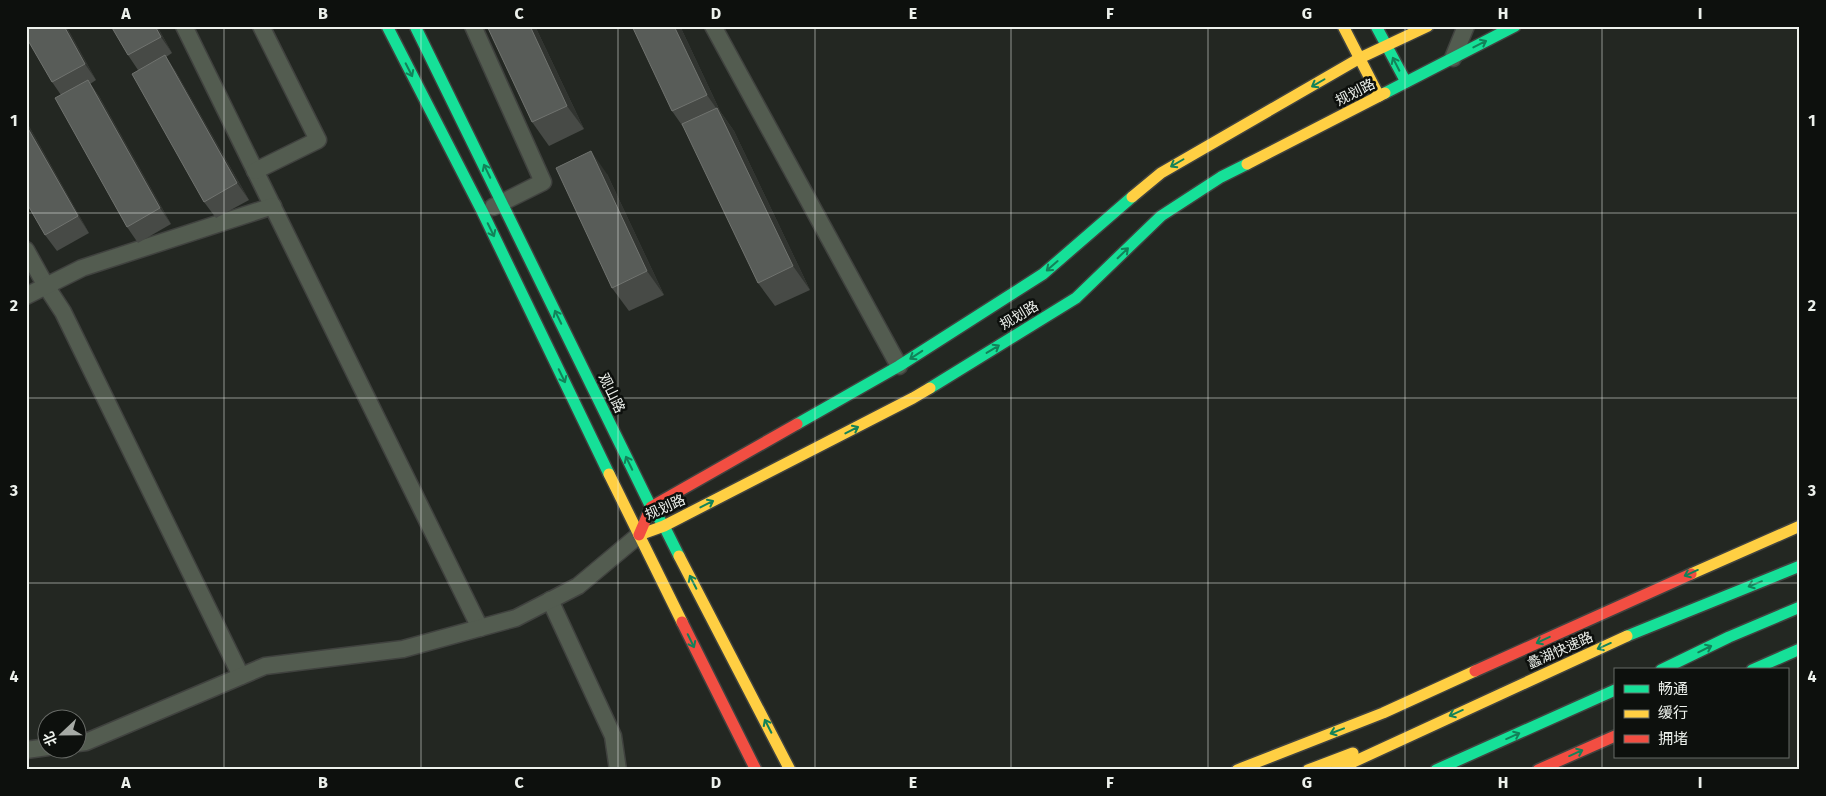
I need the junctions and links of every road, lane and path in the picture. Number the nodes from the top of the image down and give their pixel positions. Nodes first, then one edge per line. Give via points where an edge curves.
1 (184, 26) edge
2 (261, 26) edge
3 (386, 26) edge
4 (415, 26) edge
5 (473, 26) edge
6 (713, 26) edge
7 (1343, 26) edge
8 (1376, 26) edge
9 (1428, 26) edge
10 (1466, 26) edge
11 (1515, 26) edge
12 (1387, 45) junction
13 (1360, 58) junction
14 (1453, 58) junction
15 (1406, 82) junction
16 (1379, 96) junction
17 (255, 171) junction
18 (502, 202) junction
19 (273, 206) junction
20 (482, 212) junction
21 (26, 250) edge
22 (46, 286) junction
23 (26, 296) edge
24 (899, 366) junction
25 (651, 507) junction
26 (664, 526) junction
27 (1800, 526) edge
28 (639, 535) junction
29 (1800, 566) edge
30 (1756, 571) dead end
31 (550, 600) junction
32 (1800, 607) edge
33 (1800, 614) edge
34 (480, 628) junction
35 (1625, 637) junction
36 (1729, 637) junction
37 (1800, 649) edge
38 (1687, 658) junction
39 (1665, 668) edge
40 (1671, 668) edge
41 (1757, 668) edge
42 (241, 676) junction
43 (1614, 690) edge
44 (1614, 702) edge
45 (1602, 709) dead end
46 (1434, 723) junction
47 (1614, 736) edge
48 (88, 741) edge
49 (618, 770) edge
50 (756, 770) edge
51 (790, 770) edge
52 (1237, 770) edge
53 (1308, 770) edge
54 (1336, 770) edge
55 (1436, 770) edge
56 (1538, 770) edge

1 - 17 street
2 - 17 street via 318,140
3 -> 20 main road
18 -> 4 main road, 观山路
5 - 18 street via 544,182
6 - 24 street
7 - 13 main road
8 - 12 main road
9 - 12 main road, 规划路
10 - 14 street
14 -> 11 main road, 规划路
12 - 13 main road, 规划路
15 -> 12 main road
13 - 16 main road
13 -> 24 main road, 规划路 via 1161,173 1043,274
14 - 15 main road, 规划路
15 - 16 main road, 规划路
26 -> 16 main road, 规划路 via 913,398 1076,298 1161,216 1222,177
17 - 19 street
18 - 20 street
25 -> 18 main road, 观山路
19 - 22 street via 82,268
19 - 34 street
20 -> 28 main road
21 - 22 street
22 - 23 street
22 - 42 street via 63,312 115,415
24 - 25 main road, 规划路
25 - 26 main road, 观山路
25 - 28 main road, 规划路
26 - 28 main road, 规划路
51 -> 26 main road, 观山路
27 -> 52 main road via 1383,713
28 - 31 street via 578,586
28 -> 50 main road
29 -> 35 main road, 蠡湖快速路
30 - 35 main road
31 - 34 street via 516,618
31 - 49 street via 613,736
32 - 36 main road
33 - 36 main road
34 - 42 street via 402,649 265,666
35 -> 46 main road, 蠡湖快速路
38 -> 36 main road
37 - 41 main road
38 - 39 main road
38 - 40 main road
42 - 48 street
55 -> 43 main road
44 - 45 main road
46 - 53 main road
46 - 54 main road, 蠡湖快速路
56 -> 47 main road

